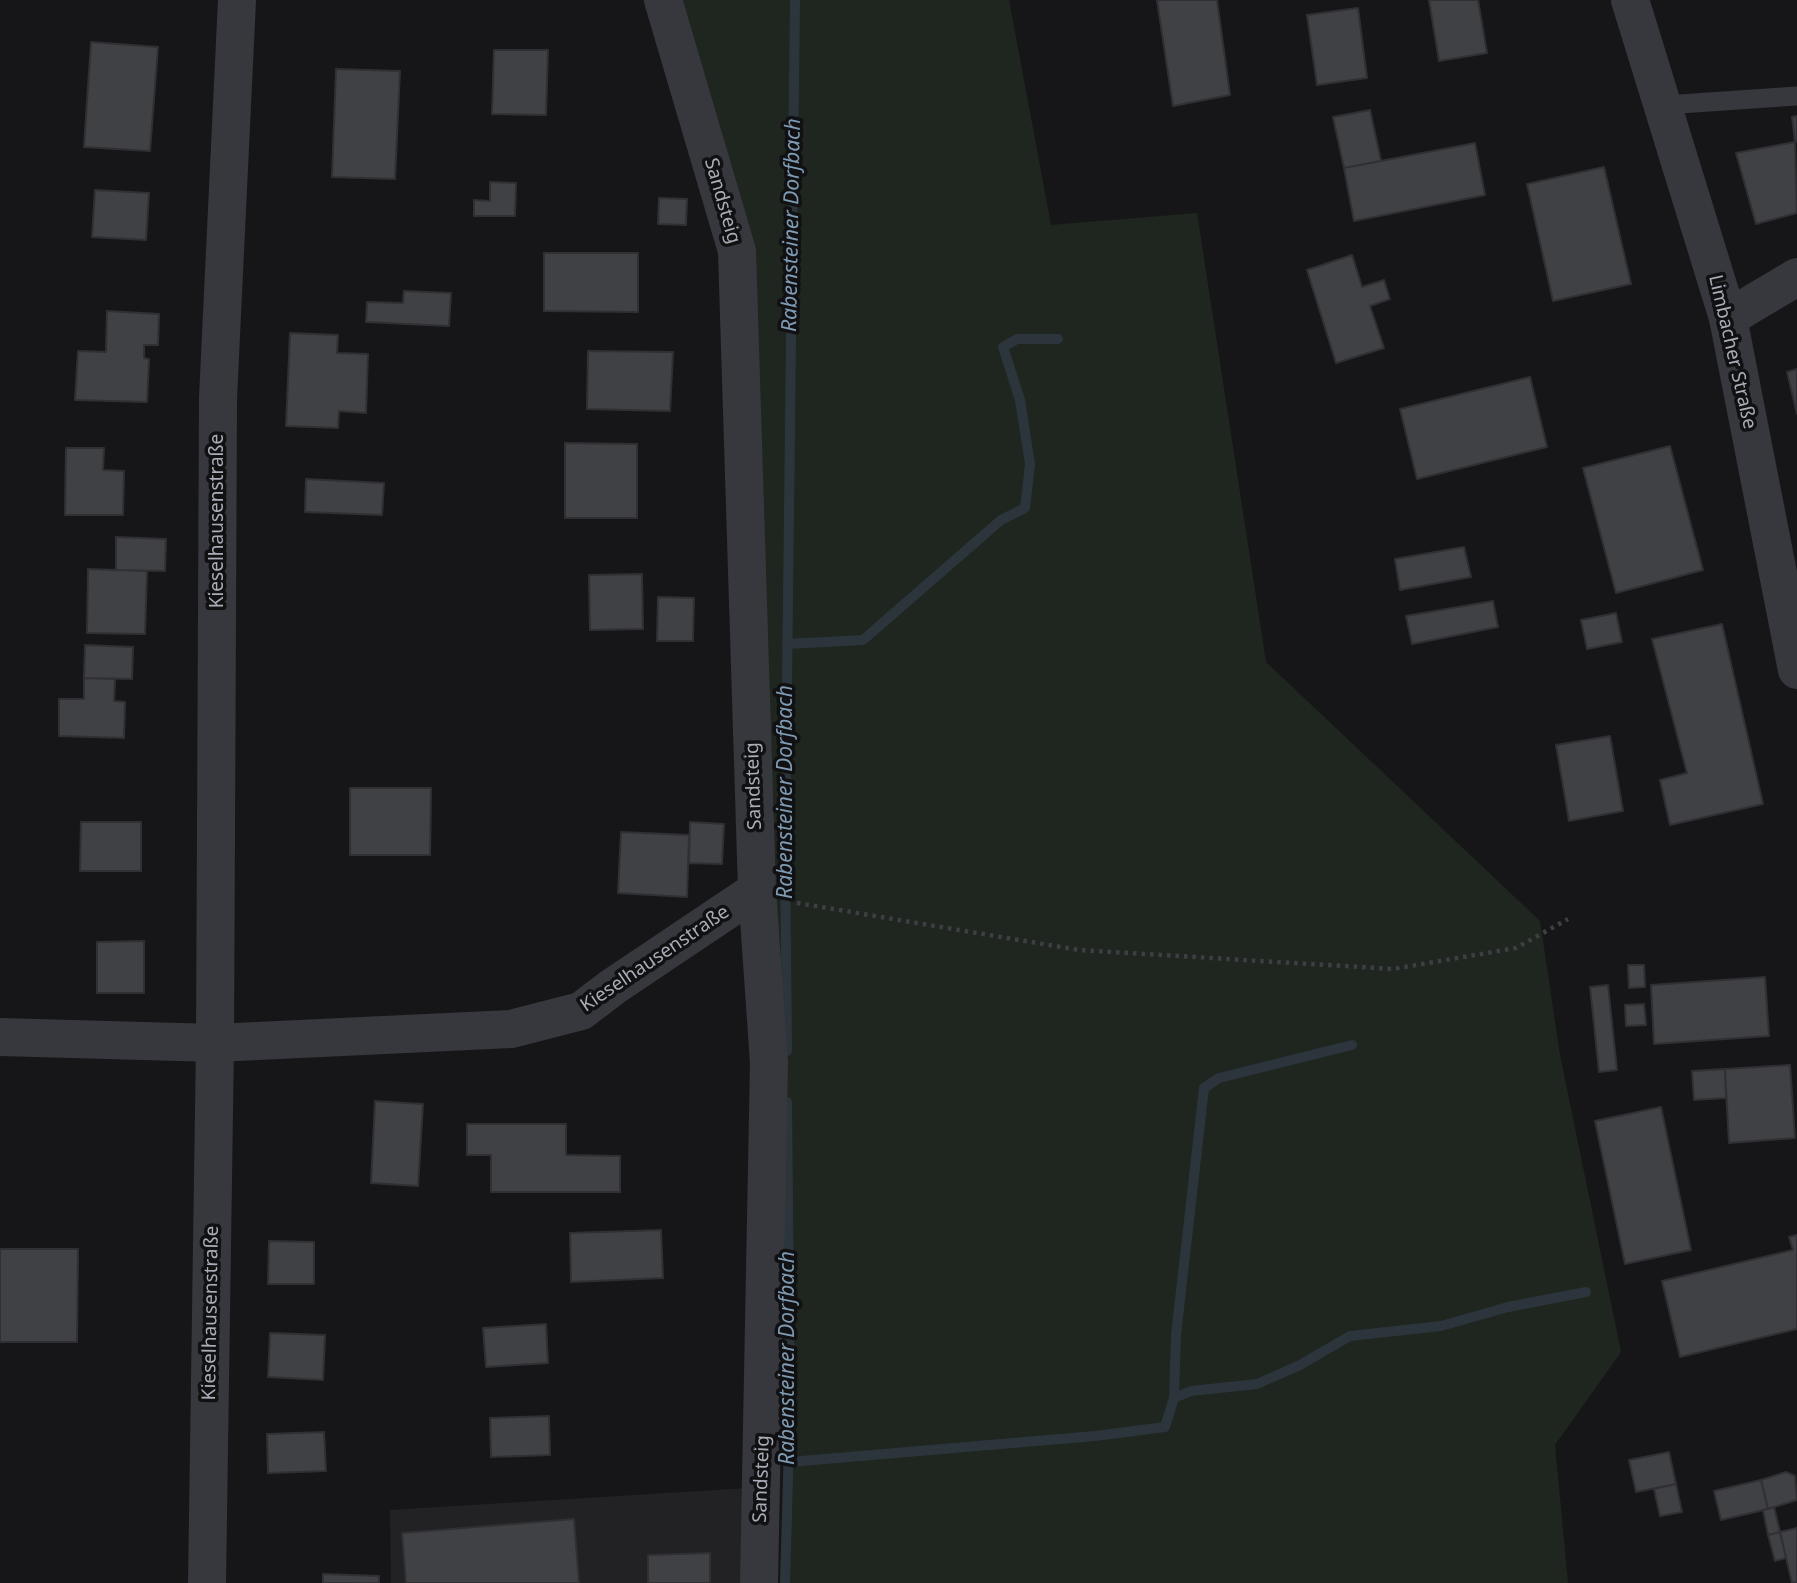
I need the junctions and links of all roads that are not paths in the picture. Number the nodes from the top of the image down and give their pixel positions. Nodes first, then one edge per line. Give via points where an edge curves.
1 (237, 0) edge
2 (663, 0) edge
3 (1630, 0) edge
4 (1797, 96) edge
5 (1665, 106) junction
6 (1797, 277) edge
7 (1728, 318) junction
8 (1797, 670) edge
9 (757, 890) junction
10 (0, 1037) edge
11 (215, 1043) junction
12 (207, 1583) edge
13 (759, 1583) edge

1 - 11 street, Kieselhausenstraße via 218,398
2 - 9 street, Sandsteig via 737,251
3 - 5 street, Limbacher Straße
4 - 5 lane
5 - 7 street, Limbacher Straße
6 - 7 street
7 - 8 street, Limbacher Straße
9 - 11 street, Kieselhausenstraße via 581,1011 511,1029
9 - 13 street, Sandsteig via 769,1063
10 - 11 street, Kieselhausenstraße
11 - 12 street, Kieselhausenstraße

